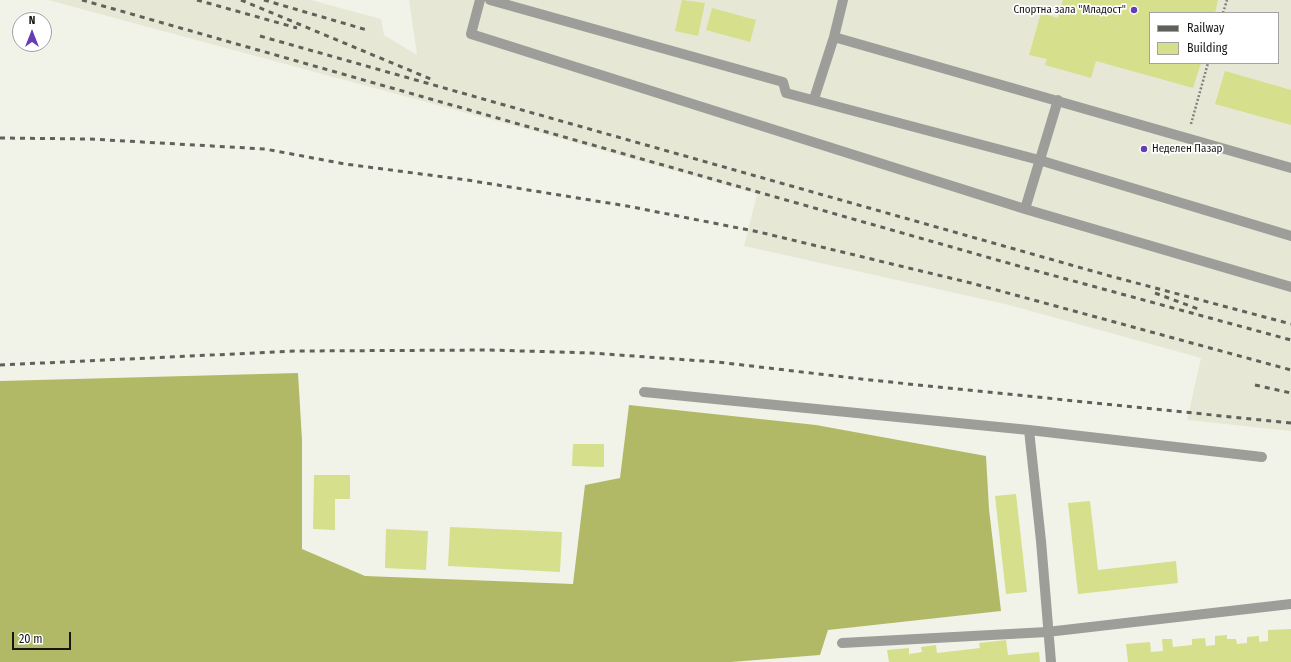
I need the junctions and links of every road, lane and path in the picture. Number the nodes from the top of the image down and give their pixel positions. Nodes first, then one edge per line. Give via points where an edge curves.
1 (480, 0) edge
2 (490, 0) edge
3 (843, 0) edge
4 (1227, 0) edge
5 (1223, 12) edge
6 (834, 38) junction
7 (1208, 64) edge
8 (814, 99) junction
9 (1058, 100) junction
10 (1187, 137) junction
11 (1039, 160) junction
12 (1291, 168) edge
13 (1025, 209) junction
14 (1291, 236) edge
15 (1290, 285) edge
16 (644, 392) dead end
17 (1029, 430) junction
18 (1262, 457) dead end
19 (1291, 604) edge
20 (1047, 632) junction
21 (842, 643) dead end
22 (1051, 662) edge

1 - 13 lane via 471,34
2 - 8 lane via 783,82 786,93
3 - 6 lane
4 - 5 path
6 - 8 lane
6 - 9 lane
7 - 10 path
8 - 11 lane
9 - 10 lane
9 - 11 lane
10 - 12 lane
11 - 13 lane
11 - 14 lane
13 - 15 lane
16 - 17 lane
17 - 18 lane
17 - 20 lane via 1041,541
19 - 20 lane
20 - 21 lane
20 - 22 lane

